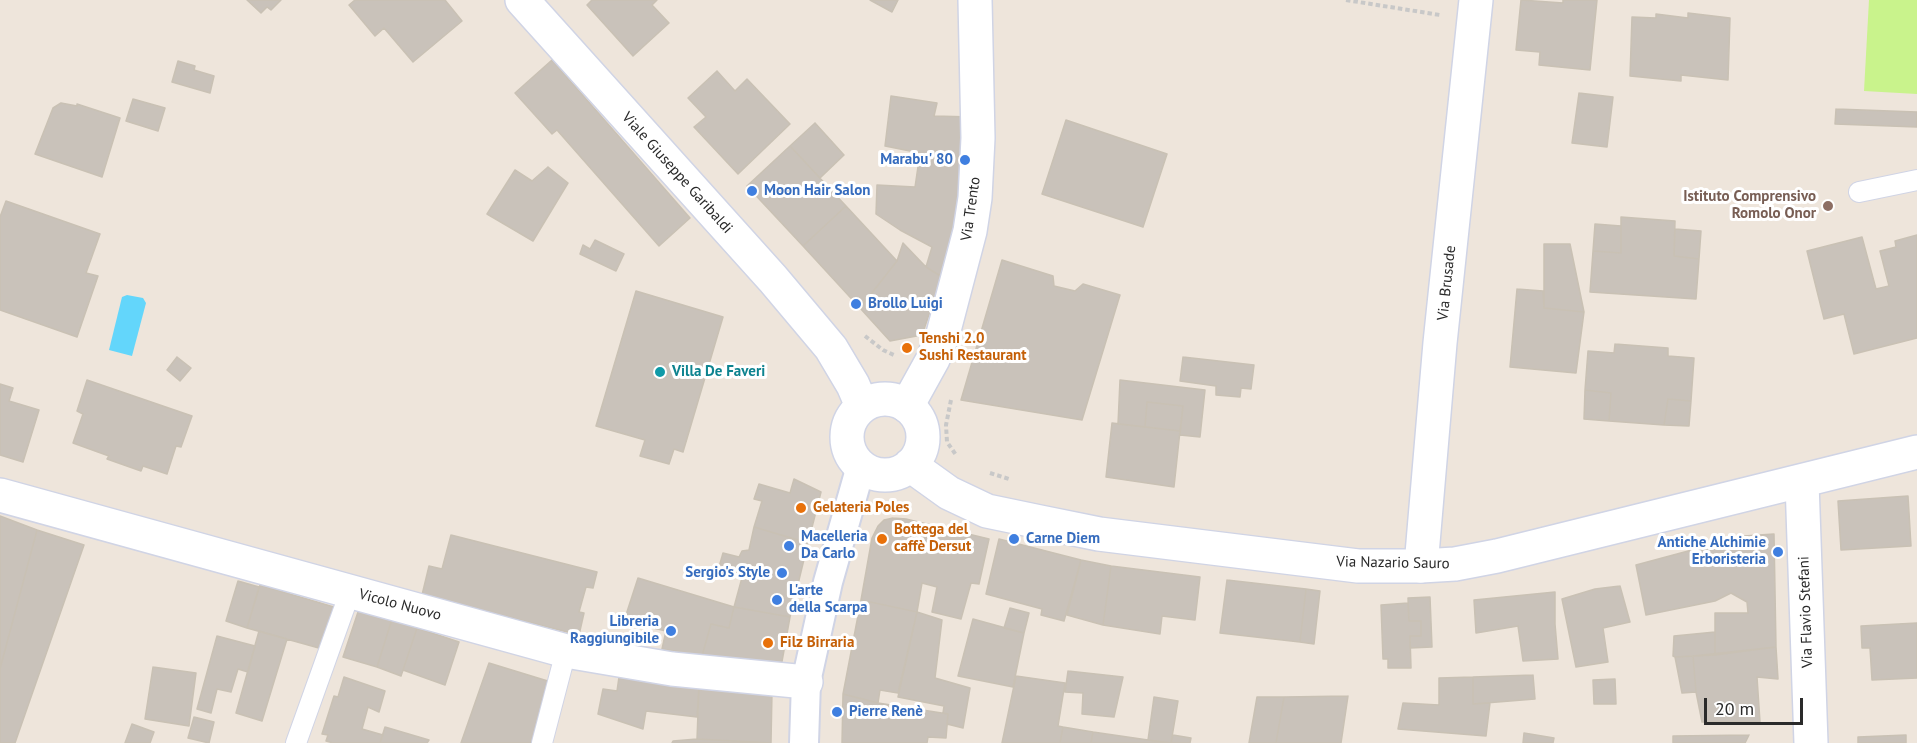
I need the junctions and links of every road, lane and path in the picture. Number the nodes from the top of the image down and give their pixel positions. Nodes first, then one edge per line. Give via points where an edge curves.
1 (522, 0) edge
2 (975, 0) edge
3 (1346, 0) edge
4 (1475, 10) edge
5 (1917, 180) edge
6 (1859, 192) dead end
7 (862, 406) junction
8 (907, 406) junction
9 (1917, 452) edge
10 (861, 465) junction
11 (910, 465) junction
12 (1802, 482) junction
13 (0, 495) edge
14 (1421, 566) junction
15 (350, 592) junction
16 (566, 651) junction
17 (806, 682) junction
18 (296, 743) edge
19 (542, 743) edge
20 (804, 743) edge
21 (1811, 743) edge

1 - 7 street, Viale Giuseppe Garibaldi via 831,348
2 - 8 street, Via Trento via 978,138 970,231 943,334
3 - 4 path
4 - 14 street, Via Brusade
5 - 6 lane
7 - 8 street via 888,399
7 - 10 street via 848,426 847,437 851,455
8 - 11 street via 920,421 923,434 920,452
9 - 12 street, Via Nazario Sauro
10 - 11 street via 877,474 898,472
10 - 17 street via 828,582
11 - 14 street, Via Nazario Sauro via 949,493 987,511 1099,534 1359,566
12 - 14 street, Via Nazario Sauro via 1497,556
12 - 21 street, Via Flavio Stefani
13 - 15 street, Vicolo Nuovo
15 - 16 street, Vicolo Nuovo
15 - 18 lane
16 - 17 street, Vicolo Nuovo via 672,669
16 - 19 lane
17 - 20 street

